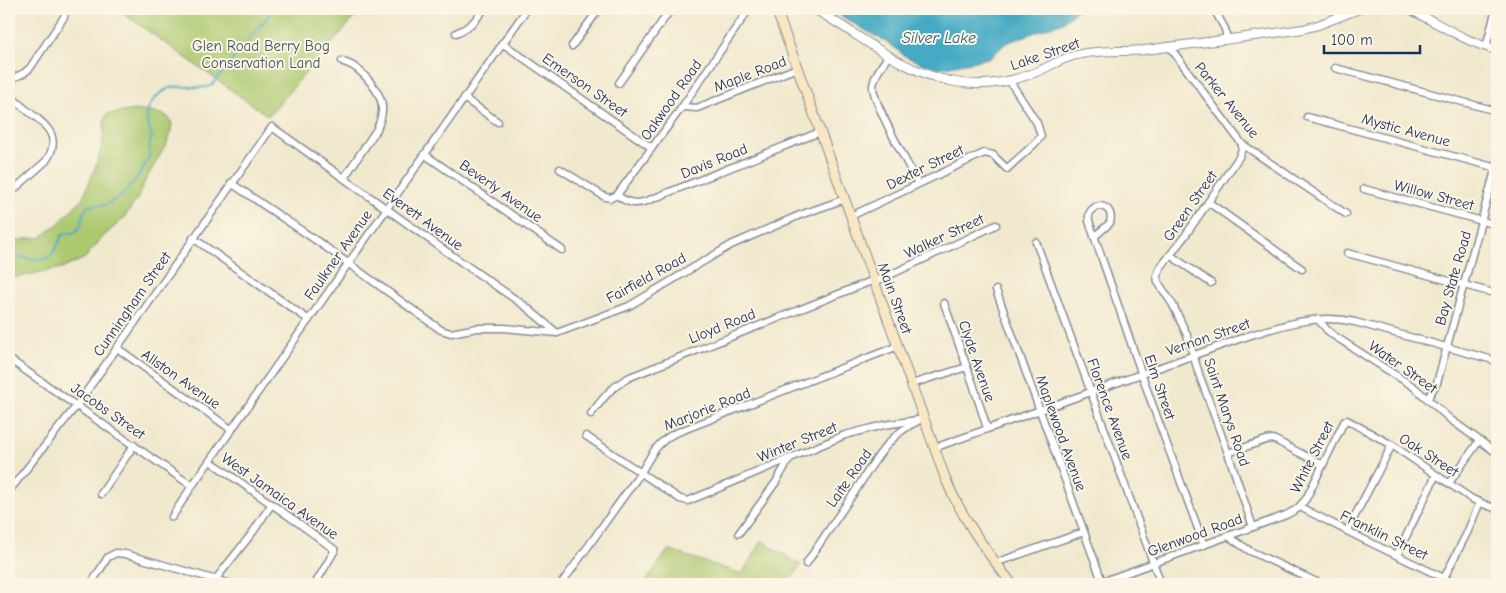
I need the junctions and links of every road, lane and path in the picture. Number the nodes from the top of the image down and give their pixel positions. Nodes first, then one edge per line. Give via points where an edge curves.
1 (484, 9) edge
2 (527, 9) edge
3 (599, 9) edge
4 (671, 9) edge
5 (748, 9) edge
6 (776, 9) edge
7 (814, 9) edge
8 (1214, 9) edge
9 (1359, 9) edge
10 (1409, 9) edge
11 (1496, 9) edge
12 (65, 10) edge
13 (456, 33) dead end
14 (1227, 39) junction
15 (502, 43) junction
16 (572, 46) dead end
17 (1169, 46) junction
18 (1486, 47) junction
19 (1497, 50) edge
20 (889, 55) junction
21 (342, 61) dead end
22 (798, 68) junction
23 (1335, 68) dead end
24 (9, 80) edge
25 (1009, 80) junction
26 (619, 84) dead end
27 (9, 93) edge
28 (464, 98) junction
29 (682, 107) junction
30 (1497, 111) edge
31 (1307, 117) dead end
32 (498, 122) dead end
33 (272, 126) joint
34 (820, 132) junction
35 (1242, 144) junction
36 (652, 148) junction
37 (424, 154) junction
38 (1497, 166) edge
39 (560, 169) dead end
40 (344, 178) junction
41 (232, 183) junction
42 (918, 184) junction
43 (1364, 189) dead end
44 (9, 194) edge
45 (617, 195) junction
46 (844, 199) junction
47 (1208, 202) junction
48 (386, 208) junction
49 (1346, 214) dead end
50 (851, 216) junction
51 (1482, 221) junction
52 (996, 225) dead end
53 (1497, 225) edge
54 (193, 238) junction
55 (1094, 238) junction
56 (1036, 242) dead end
57 (562, 250) dead end
58 (1347, 253) dead end
59 (1170, 255) junction
60 (348, 264) junction
61 (1302, 269) dead end
62 (874, 281) junction
63 (1158, 282) joint
64 (1211, 283) dead end
65 (1464, 285) junction
66 (996, 290) dead end
67 (1497, 294) edge
68 (944, 303) dead end
69 (1318, 319) junction
70 (309, 320) junction
71 (558, 334) junction
72 (898, 346) junction
73 (1447, 347) junction
74 (117, 348) junction
75 (1194, 355) junction
76 (9, 359) edge
77 (1497, 361) edge
78 (967, 367) junction
79 (1142, 374) junction
80 (912, 384) junction
81 (1091, 392) junction
82 (1428, 398) junction
83 (77, 405) junction
84 (1040, 410) junction
85 (592, 414) dead end
86 (924, 419) junction
87 (1347, 420) joint
88 (986, 428) junction
89 (232, 430) junction
90 (586, 436) dead end
91 (1479, 441) junction
92 (134, 445) junction
93 (1392, 446) junction
94 (934, 448) junction
95 (1228, 453) junction
96 (1497, 453) edge
97 (790, 458) junction
98 (210, 461) junction
99 (1323, 465) junction
100 (640, 474) junction
101 (1436, 474) junction
102 (1450, 483) junction
103 (192, 486) junction
104 (9, 491) edge
105 (101, 494) dead end
106 (1480, 502) junction
107 (271, 505) junction
108 (1300, 507) junction
109 (1497, 509) edge
110 (172, 517) dead end
111 (1253, 527) junction
112 (1347, 531) junction
113 (1084, 532) junction
114 (738, 533) dead end
115 (1228, 536) junction
116 (1204, 545) junction
117 (1397, 555) junction
118 (995, 563) junction
119 (1154, 563) junction
120 (806, 564) dead end
121 (1444, 578) junction
122 (215, 580) junction
123 (1101, 583) edge
124 (91, 584) edge
125 (231, 584) edge
126 (315, 584) edge
127 (561, 584) edge
128 (1012, 584) edge
129 (1161, 584) edge
130 (1321, 584) edge
131 (1456, 584) edge

1 - 13 street via 468,28
2 - 15 street, Faulkner Avenue
3 - 16 street
4 - 26 street
5 - 29 street, Oakwood Road
6 - 22 main road, Main Street
7 - 20 street, Lake Street
8 - 14 street
9 - 14 street, Lake Street via 1310,27
10 - 18 street
11 - 18 street
12 - 24 street via 63,19 30,68
14 - 17 street, Lake Street
15 - 28 street, Faulkner Avenue
15 - 36 street, Emerson Street
17 - 25 street, Lake Street via 1080,54
17 - 35 street, Parker Avenue
18 - 19 street
20 - 25 street, Lake Street via 927,74 950,81 981,84
20 - 42 street via 874,80 873,90
21 - 40 street via 352,65 372,84 382,107 377,129
22 - 29 street, Maple Road via 697,108
22 - 34 main road, Main Street
23 - 30 street
25 - 42 street, Dexter Street via 1037,123 1041,136 1038,142 1007,169 993,155 984,152
27 - 44 street via 46,125 52,143 46,161
28 - 32 street
28 - 37 street, Faulkner Avenue
29 - 36 street, Oakwood Road
31 - 38 street, Mystic Avenue
33 - 40 street, Everett Avenue
33 - 41 street, Cunningham Street
34 - 45 street, Davis Road via 642,202 627,202
34 - 46 main road, Main Street
35 - 47 street, Green Street via 1239,157
35 - 49 street, Parker Avenue
36 - 45 street, Oakwood Road
37 - 48 street, Faulkner Avenue
37 - 57 street, Beverly Avenue
38 - 51 street, Bay State Road
39 - 45 street via 608,198
40 - 48 street, Everett Avenue
41 - 54 street, Cunningham Street
41 - 60 street
42 - 50 street, Dexter Street
43 - 51 street, Willow Street
46 - 50 main road, Main Street
46 - 71 street, Fairfield Road via 731,245 629,306
47 - 59 street, Green Street
47 - 61 street
48 - 60 street, Faulkner Avenue
48 - 71 street, Everett Avenue via 525,306
50 - 62 main road, Main Street
51 - 53 street, Willow Street
51 - 65 street, Bay State Road
52 - 62 street, Walker Street
54 - 70 street
54 - 74 street, Cunningham Street
55 - 55 street, Elm Street via 1110,223 1111,214 1103,206 1093,208 1089,214
55 - 79 street, Elm Street
56 - 81 street, Florence Avenue
58 - 65 street
59 - 63 street, Green Street via 1158,272
59 - 64 street
60 - 70 street, Faulkner Avenue
60 - 71 street, Fairfield Road via 441,330 450,333 504,328
62 - 72 main road, Main Street
62 - 85 street, Lloyd Road via 630,377 609,391
63 - 75 street, Saint Marys Road via 1178,316
65 - 67 street
65 - 73 street, Bay State Road
66 - 84 street, Maplewood Avenue
68 - 78 street, Clyde Avenue
69 - 73 street, Vernon Street via 1346,320
69 - 75 street, Vernon Street via 1275,328
69 - 82 street, Water Street via 1338,338
70 - 89 street, Faulkner Avenue
72 - 80 main road, Main Street
72 - 100 street, Marjorie Road via 673,434 657,446
73 - 77 street, Vernon Street
73 - 82 street, Bay State Road via 1437,383
74 - 83 street, Cunningham Street
74 - 89 street, Allston Avenue
75 - 79 street, Vernon Street
75 - 95 street, Saint Marys Road
76 - 83 street, Jacobs Street
78 - 80 street
78 - 88 street, Clyde Avenue
79 - 81 street, Vernon Street
79 - 116 street, Elm Street
80 - 86 main road, Main Street
81 - 84 street, Vernon Street
81 - 119 street, Florence Avenue
82 - 91 street, Water Street via 1443,414
83 - 92 street, Jacobs Street
83 - 104 street, Cunningham Street
84 - 88 street, Vernon Street
84 - 113 street, Maplewood Avenue
86 - 94 main road, Main Street
86 - 97 street, Winter Street via 856,432
86 - 120 street, Laite Road via 910,425 892,440
87 - 93 street, Oak Street
87 - 99 street, White Street
88 - 94 street, Vernon Street
89 - 98 street, Faulkner Avenue
90 - 100 street
91 - 96 street, Water Street
91 - 102 street
92 - 103 street, Jacobs Street
92 - 105 street
93 - 101 street, Oak Street
93 - 112 street
94 - 118 main road, Main Street via 958,506
95 - 99 street via 1273,440
95 - 111 street, Saint Marys Road
97 - 100 street, Winter Street via 685,501
97 - 114 street
98 - 103 street, Faulkner Avenue
98 - 107 street, West Jamaica Avenue
99 - 108 street, White Street
100 - 127 street, Marjorie Road
101 - 102 street, Oak Street
101 - 117 street
102 - 106 street, Oak Street
103 - 110 street, Faulkner Avenue
106 - 109 street, Oak Street
106 - 121 street
107 - 122 street
107 - 126 street, West Jamaica Avenue via 336,552
108 - 111 street, Glenwood Road
108 - 112 street, Franklin Street
111 - 115 street, Glenwood Road
112 - 117 street, Franklin Street
113 - 118 street
113 - 123 street, Maplewood Avenue
115 - 116 street, Glenwood Road
115 - 130 street via 1250,551
116 - 119 street, Glenwood Road
117 - 121 street, Franklin Street
118 - 128 main road, Main Street
119 - 123 street, Glenwood Road
119 - 129 street, Florence Avenue
121 - 131 street, Franklin Street
122 - 124 street via 116,553 108,557
122 - 125 street

